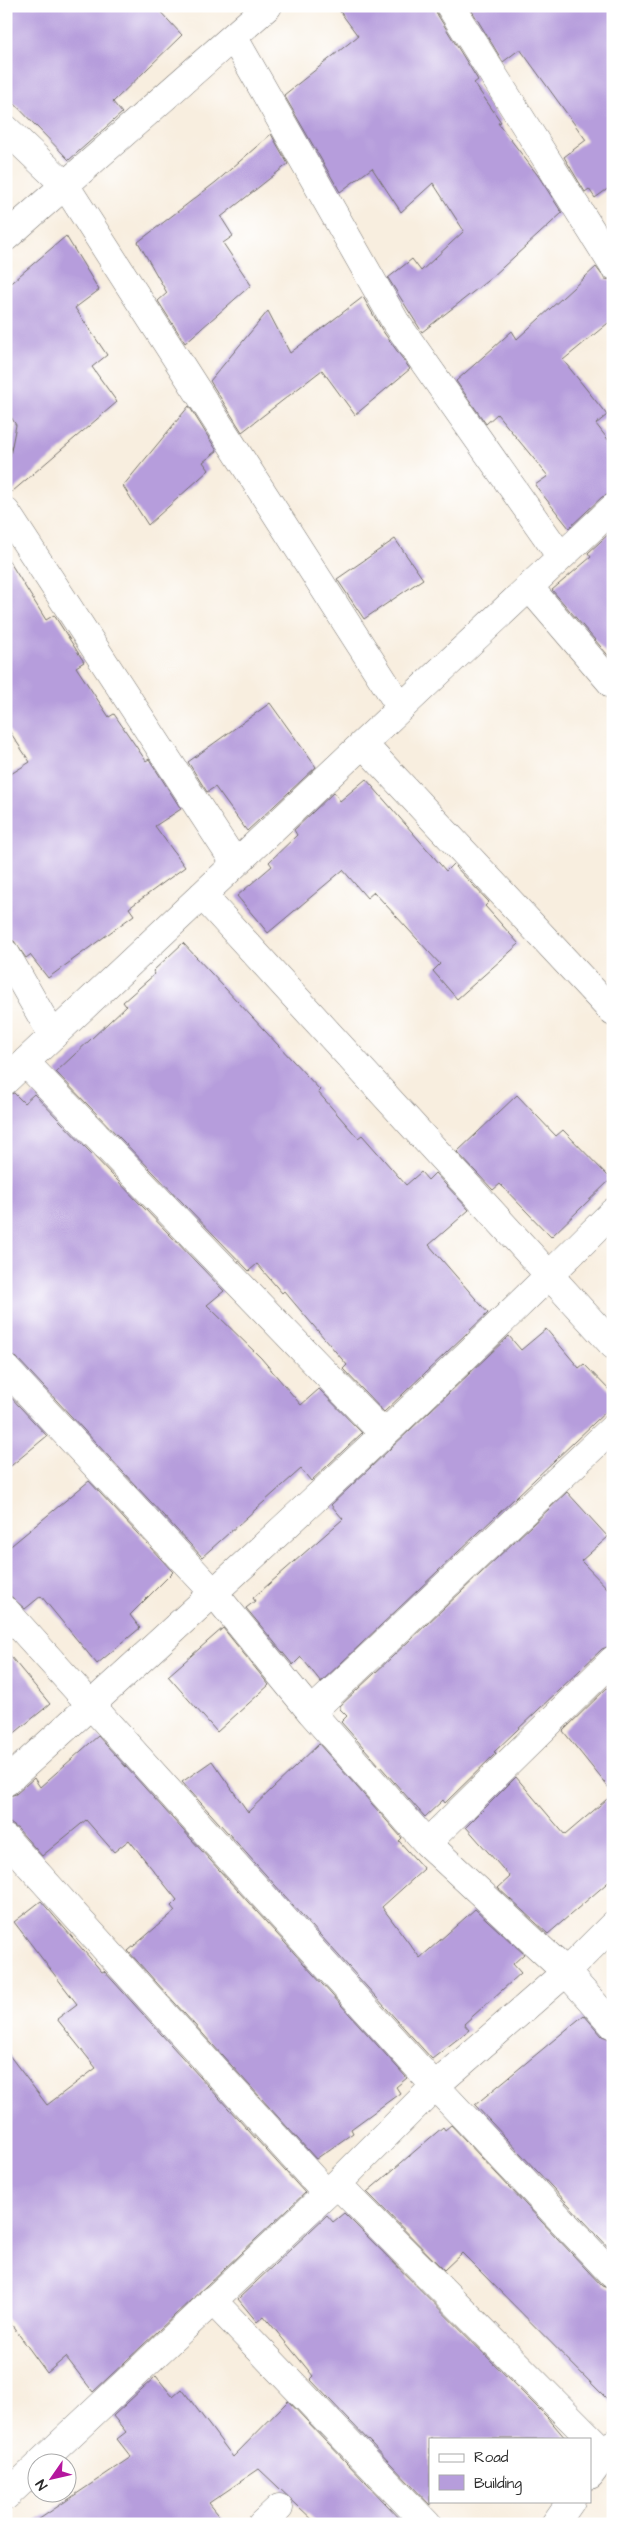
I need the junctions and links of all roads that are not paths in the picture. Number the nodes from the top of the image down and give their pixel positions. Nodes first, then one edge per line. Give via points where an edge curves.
1 (268, 6) edge
2 (450, 6) edge
3 (234, 38) junction
4 (6, 129) edge
5 (65, 185) junction
6 (6, 237) edge
7 (613, 265) edge
8 (613, 508) edge
9 (6, 512) edge
10 (561, 558) junction
11 (529, 587) junction
12 (613, 685) edge
13 (401, 708) junction
14 (363, 744) junction
15 (235, 864) junction
16 (202, 895) junction
17 (6, 954) edge
18 (613, 1012) edge
19 (52, 1036) junction
20 (16, 1071) edge
21 (613, 1212) edge
22 (550, 1275) junction
23 (613, 1345) edge
24 (6, 1369) edge
25 (613, 1428) edge
26 (383, 1433) junction
27 (214, 1593) junction
28 (6, 1611) edge
29 (613, 1660) edge
30 (92, 1704) junction
31 (311, 1712) junction
32 (6, 1782) edge
33 (6, 1839) edge
34 (427, 1843) junction
35 (613, 1925) edge
36 (566, 1972) junction
37 (613, 2025) edge
38 (435, 2086) junction
39 (331, 2189) junction
40 (613, 2275) edge
41 (212, 2300) junction
42 (584, 2438) edge
43 (592, 2446) edge
44 (52, 2452) edge
45 (605, 2459) edge
46 (28, 2475) edge
47 (6, 2496) edge
48 (570, 2502) edge
49 (427, 2524) edge
50 (555, 2524) edge

1 - 3 street
2 - 7 street
3 - 5 street
3 - 10 street via 395,321
4 - 5 street
5 - 6 street
5 - 13 street
8 - 10 street
9 - 15 street
10 - 11 street
11 - 12 street
11 - 13 street
13 - 14 street
14 - 15 street
14 - 18 street
15 - 16 street
16 - 19 street
16 - 22 street
17 - 19 street
19 - 20 street
20 - 26 street
21 - 22 street
22 - 23 street
22 - 26 street
24 - 27 street
25 - 31 street
26 - 27 street
27 - 30 street
27 - 31 street
28 - 30 street
29 - 34 street
30 - 32 street
30 - 38 street
31 - 34 street
33 - 39 street
34 - 36 street
35 - 36 street
36 - 37 street
36 - 38 street
38 - 39 street
38 - 40 street
39 - 41 street
39 - 42 street
41 - 44 street
41 - 49 street
43 - 45 street
46 - 47 street
48 - 50 street

